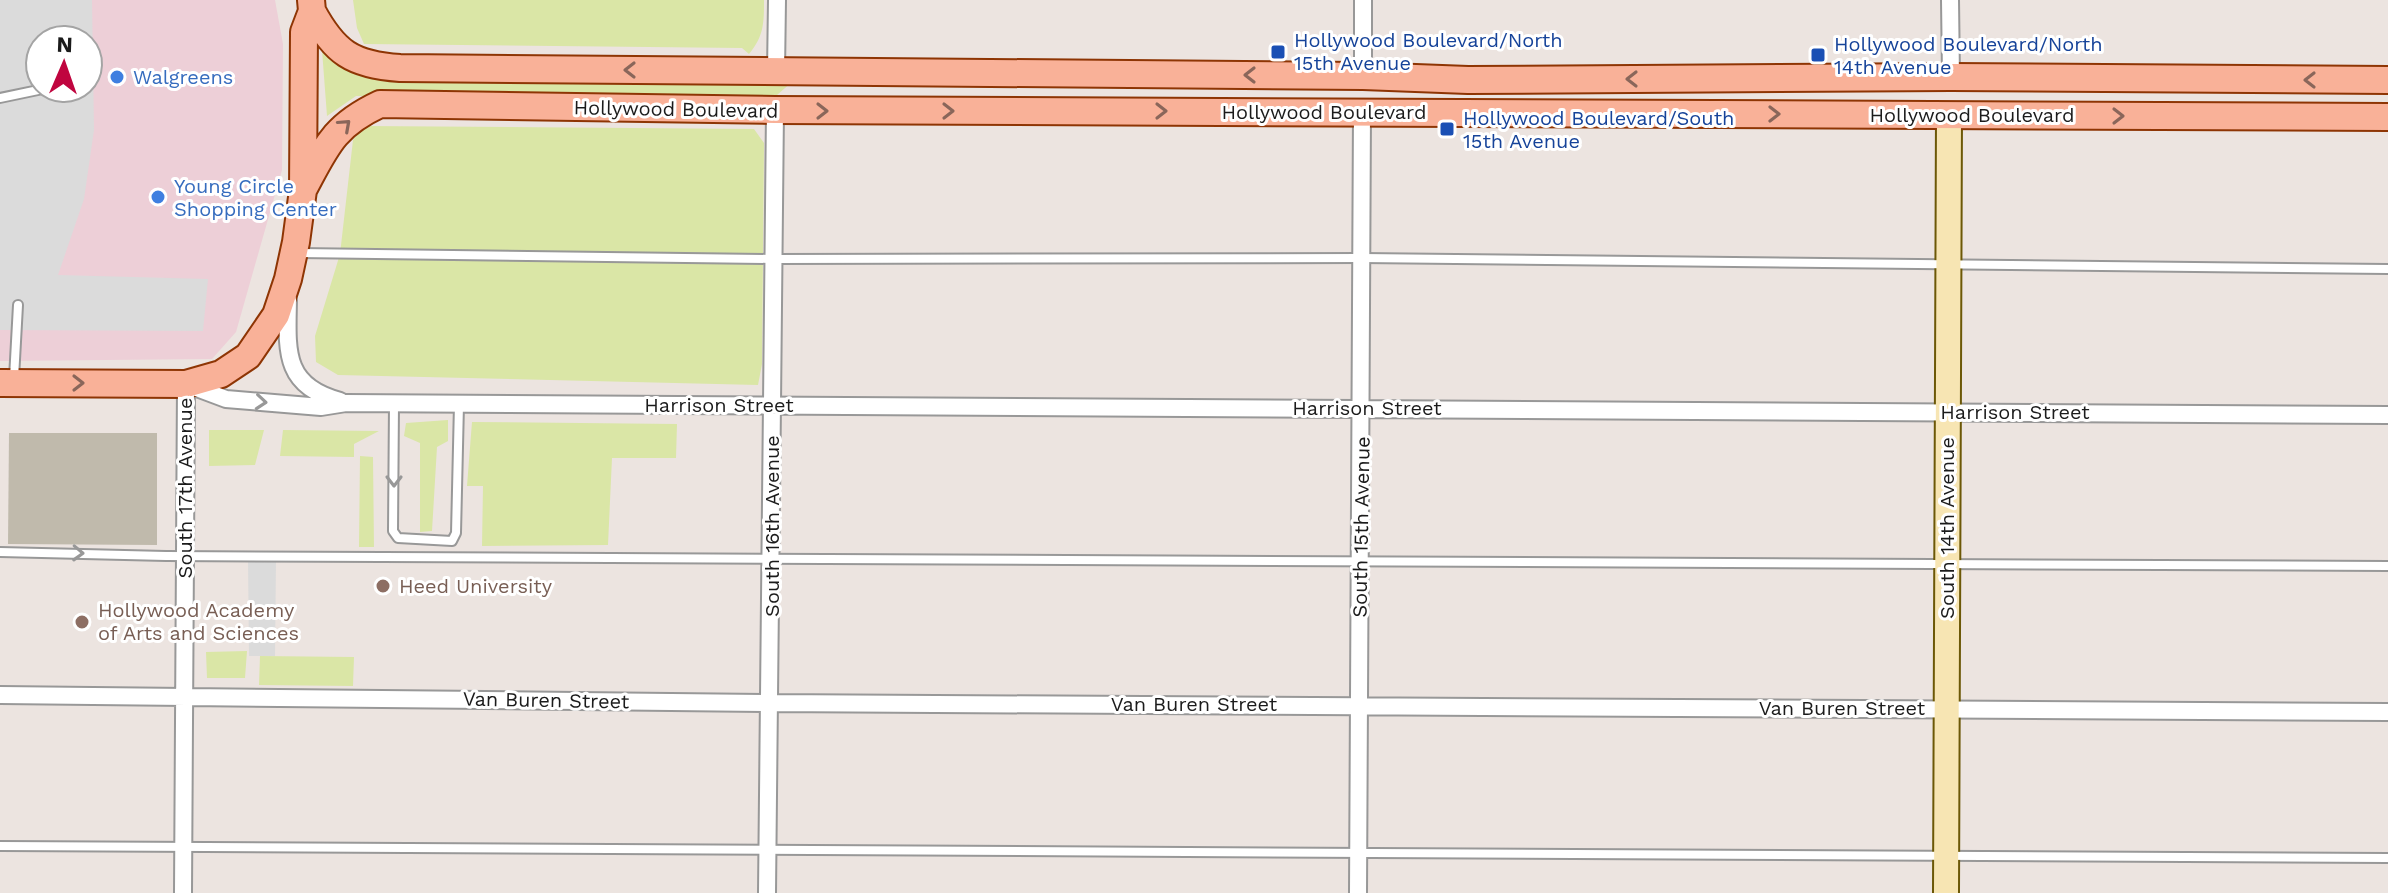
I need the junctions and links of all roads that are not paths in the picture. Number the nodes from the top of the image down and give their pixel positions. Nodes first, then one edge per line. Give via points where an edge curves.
1 (777, 0) edge
2 (1363, 0) edge
3 (1950, 0) edge
4 (311, 5) edge
5 (827, 71) junction
6 (776, 72) junction
7 (1363, 76) junction
8 (1951, 77) junction
9 (1468, 80) junction
10 (2388, 80) edge
11 (24, 93) edge
12 (0, 98) edge
13 (775, 110) junction
14 (1248, 112) junction
15 (1362, 112) junction
16 (1949, 115) junction
17 (2388, 117) edge
18 (303, 190) junction
19 (1362, 258) junction
20 (773, 259) junction
21 (1948, 265) junction
22 (291, 266) junction
23 (2388, 269) edge
24 (18, 305) dead end
25 (7, 383) edge
26 (186, 384) junction
27 (346, 403) junction
28 (394, 403) junction
29 (459, 404) junction
30 (772, 406) junction
31 (1362, 407) junction
32 (1947, 412) junction
33 (2388, 415) edge
34 (0, 552) edge
35 (185, 555) junction
36 (771, 557) junction
37 (1360, 560) junction
38 (1947, 564) junction
39 (2388, 566) edge
40 (0, 695) edge
41 (184, 696) junction
42 (770, 703) junction
43 (1359, 705) junction
44 (1947, 708) junction
45 (2388, 712) edge
46 (0, 846) edge
47 (183, 846) junction
48 (767, 849) junction
49 (1358, 851) junction
50 (1946, 854) junction
51 (2388, 858) edge
52 (183, 893) edge
53 (767, 893) edge
54 (1358, 893) edge
55 (1946, 893) edge

1 - 6 street
2 - 7 street
3 - 8 street
6 -> 4 main road, Hollywood Boulevard via 374,66 337,48
4 - 18 main road, South 17th Avenue via 304,32
5 - 6 main road, Hollywood Boulevard
7 -> 5 main road, Hollywood Boulevard
5 - 13 main road via 803,83
7 - 9 main road, Hollywood Boulevard
7 - 14 main road via 1336,90
8 -> 9 main road, Hollywood Boulevard
10 -> 8 main road, Hollywood Boulevard
9 - 15 main road via 1393,97
11 - 12 lane
13 -> 14 main road, Hollywood Boulevard
18 -> 13 main road, Hollywood Boulevard via 331,137 354,116 380,104
13 - 20 street, South 16th Avenue
14 - 15 main road, Hollywood Boulevard
15 -> 16 main road, Hollywood Boulevard
15 - 19 street, South 15th Avenue
16 -> 17 main road, Hollywood Boulevard
16 - 21 street, South 14th Avenue
18 - 22 main road, South 17th Avenue
19 - 20 lane
19 - 21 lane
19 - 31 street, South 15th Avenue
20 - 22 lane
20 - 30 street, South 16th Avenue
21 - 23 lane
21 - 32 street, South 14th Avenue
22 - 26 main road, South 17th Avenue via 276,315 248,356 221,374
22 - 27 street, Harrison Street via 287,332 296,374 321,396
24 - 25 lane
25 -> 26 main road, Harrison Street
26 -> 27 street, Harrison Street via 226,399 321,407
26 - 35 street, South 17th Avenue
27 - 28 street, Harrison Street
28 - 29 street, Harrison Street
28 -> 29 lane via 393,531 398,538 452,541
29 - 30 street, Harrison Street
30 - 31 street, Harrison Street
30 - 36 street, South 16th Avenue
31 - 32 street, Harrison Street
31 - 37 street, South 15th Avenue
32 - 33 street, Harrison Street
32 - 38 street, South 14th Avenue
34 -> 35 lane
35 - 36 lane
35 - 41 street, South 17th Avenue
36 - 37 lane
36 - 42 street, South 16th Avenue
37 - 38 lane
37 - 43 street, South 15th Avenue
38 - 39 lane
38 - 44 street, South 14th Avenue
40 - 41 street, Van Buren Street
41 - 42 street, Van Buren Street
41 - 47 street, South 17th Avenue
42 - 43 street, Van Buren Street
42 - 48 street, South 16th Avenue
43 - 44 street, Van Buren Street
43 - 49 street, South 15th Avenue
44 - 45 street, Van Buren Street
44 - 50 street, South 14th Avenue
46 - 47 lane
47 - 48 lane
47 - 52 street, South 17th Avenue
48 - 49 lane
48 - 53 street, South 16th Avenue
49 - 50 lane
49 - 54 street, South 15th Avenue
50 - 51 lane
50 - 55 street, South 14th Avenue

